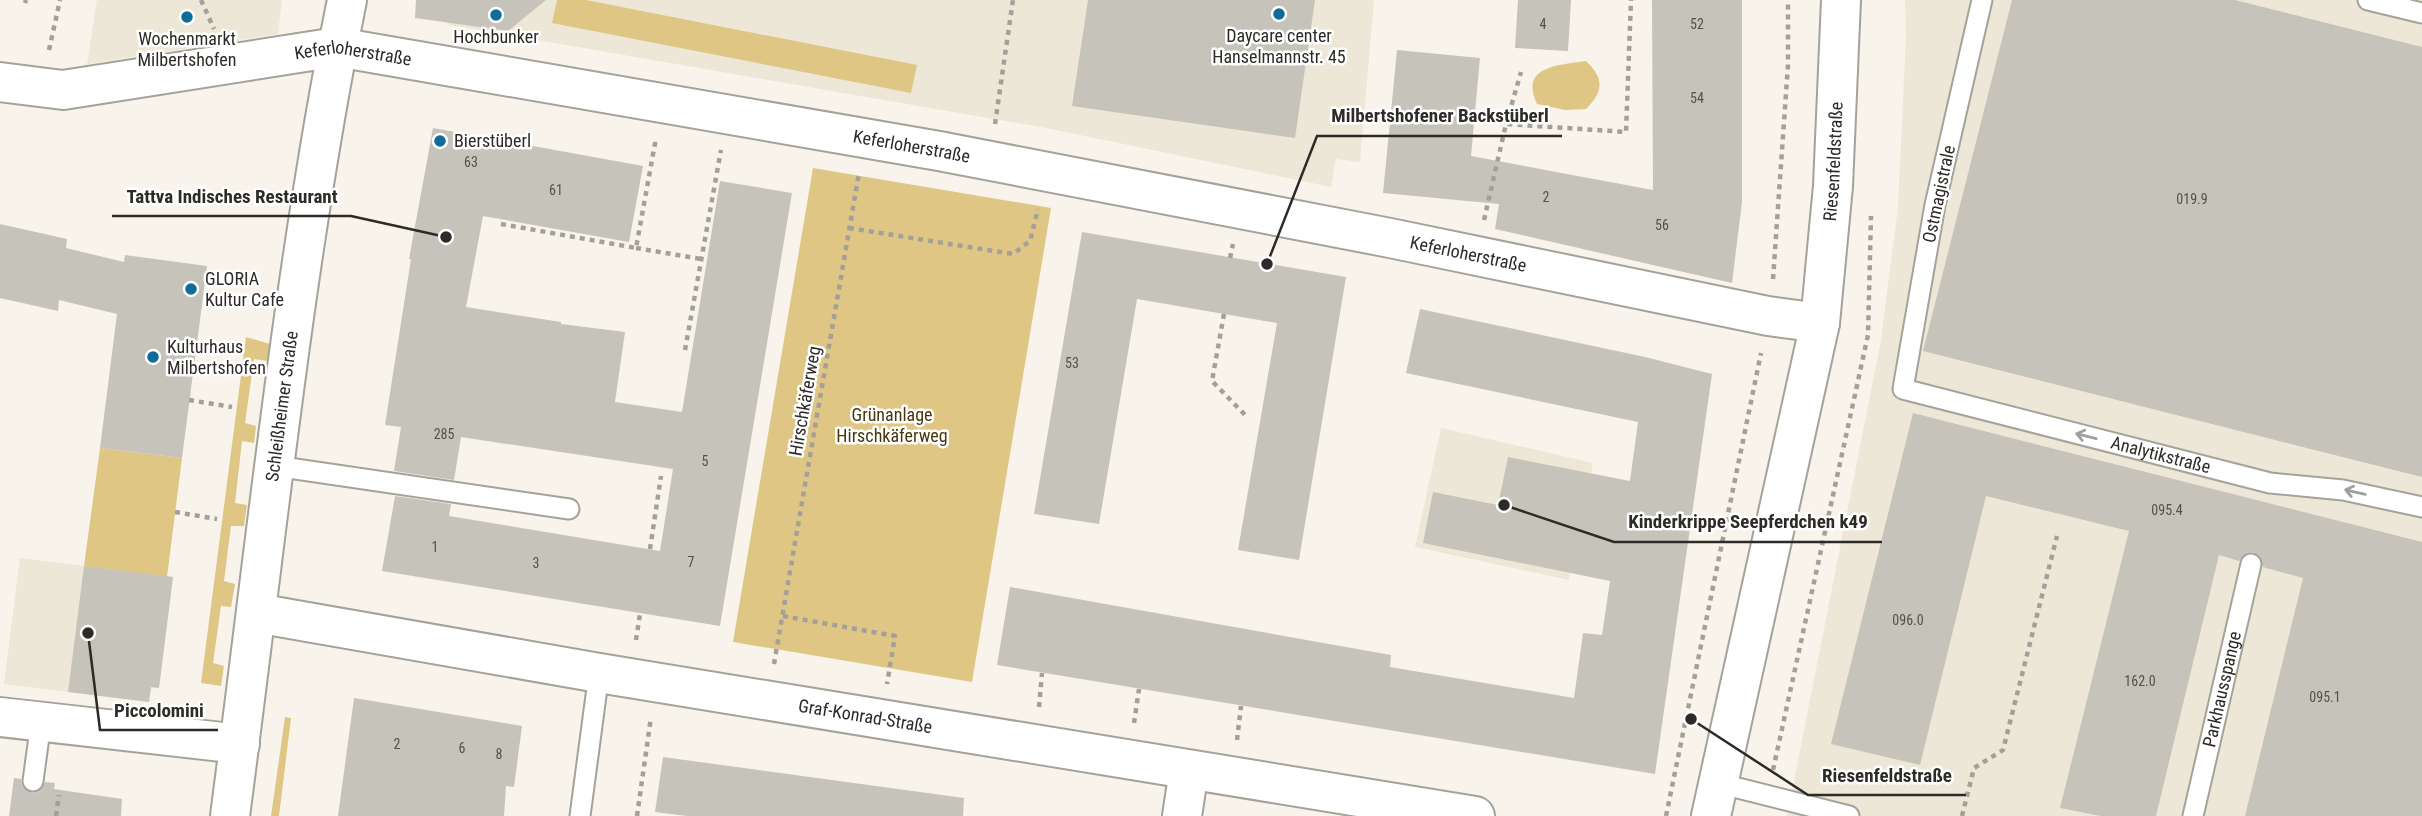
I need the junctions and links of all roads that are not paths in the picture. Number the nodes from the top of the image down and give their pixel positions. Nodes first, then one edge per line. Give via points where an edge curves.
1 (347, 0) edge
2 (1841, 0) edge
3 (1982, 0) edge
4 (2368, 0) edge
5 (2422, 13) edge
6 (337, 47) junction
7 (0, 82) edge
8 (1820, 323) junction
9 (1903, 389) joint
10 (275, 466) junction
11 (2422, 507) edge
12 (569, 509) dead end
13 (2251, 564) dead end
14 (256, 613) junction
15 (599, 673) junction
16 (0, 717) edge
17 (41, 722) junction
18 (240, 744) junction
19 (1189, 770) junction
20 (33, 781) dead end
21 (1714, 800) edge
22 (230, 816) edge
23 (580, 816) edge
24 (1182, 816) edge
25 (1475, 816) edge
26 (1849, 816) edge
27 (2193, 816) edge

1 - 6 street, Schleißheimer Straße
2 - 8 street, Riesenfeldstraße via 1833,186
3 - 9 lane, Ostmagistrale via 1935,205
4 - 5 lane
6 - 7 street, Keferloherstraße via 63,90
6 - 8 street, Keferloherstraße via 864,138
6 - 10 street, Schleißheimer Straße
8 - 21 street, Riesenfeldstraße
11 -> 9 lane, Analytikstraße via 2343,489 2270,483
10 - 12 lane
10 - 14 street, Schleißheimer Straße
13 - 27 lane, Parkhausspange
14 - 15 street, Graf-Konrad-Straße
14 - 18 street, Schleißheimer Straße
15 - 19 street, Graf-Konrad-Straße
15 - 23 lane
16 - 17 street
17 - 18 street
17 - 20 lane
18 - 22 street, Schleißheimer Straße
19 - 24 street
19 - 25 street, Graf-Konrad-Straße
21 - 26 lane

